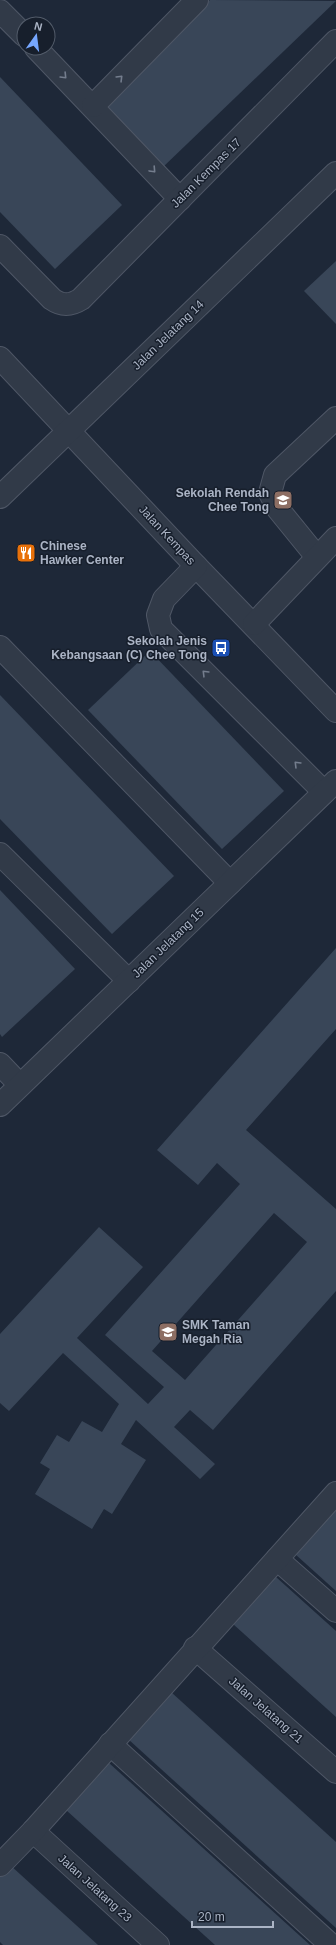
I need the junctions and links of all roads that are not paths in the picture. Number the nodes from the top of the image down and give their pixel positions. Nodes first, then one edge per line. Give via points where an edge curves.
1 (197, 0) edge
2 (0, 11) edge
3 (16, 27) edge
4 (336, 41) edge
5 (44, 56) edge
6 (93, 106) junction
7 (336, 173) edge
8 (180, 199) junction
9 (0, 246) edge
10 (0, 358) edge
11 (336, 418) edge
12 (69, 430) junction
13 (0, 497) edge
14 (336, 538) edge
15 (318, 557) junction
16 (196, 566) junction
17 (254, 624) junction
18 (0, 647) edge
19 (336, 711) edge
20 (330, 786) edge
21 (0, 854) edge
22 (230, 883) junction
23 (128, 981) junction
24 (0, 1064) edge
25 (20, 1085) junction
26 (0, 1105) edge
27 (336, 1493) edge
28 (277, 1559) junction
29 (336, 1611) edge
30 (195, 1648) junction
31 (110, 1744) junction
32 (336, 1772) edge
33 (32, 1832) junction
34 (0, 1866) edge
35 (158, 1945) edge
36 (331, 1945) edge

6 -> 1 street
2 - 3 street
4 - 8 street, Jalan Kempas 17
5 -> 6 street
6 -> 8 street
7 - 12 street, Jalan Jelatang 14
8 - 9 street, Jalan Kempas 17 via 74,304 59,304 52,299
10 - 12 street, Jalan Kempas
11 - 15 street via 275,475 270,494 278,509
12 - 13 street, Jalan Jelatang 14
12 - 16 street, Jalan Kempas
14 - 15 street
15 - 17 street
16 - 17 street, Jalan Kempas
20 -> 16 street via 161,629 158,615 164,599
17 - 19 street, Jalan Kempas
18 - 22 street
20 - 22 street, Jalan Jelatang 15
21 - 23 street
22 - 23 street, Jalan Jelatang 15
23 - 25 street, Jalan Jelatang 15
24 - 25 street
25 - 26 street, Jalan Jelatang 15
27 - 28 street
28 - 29 street
28 - 30 street
30 - 31 street
30 - 32 street, Jalan Jelatang 21
31 - 33 street
31 - 36 street
33 - 34 street
33 - 35 street, Jalan Jelatang 23

